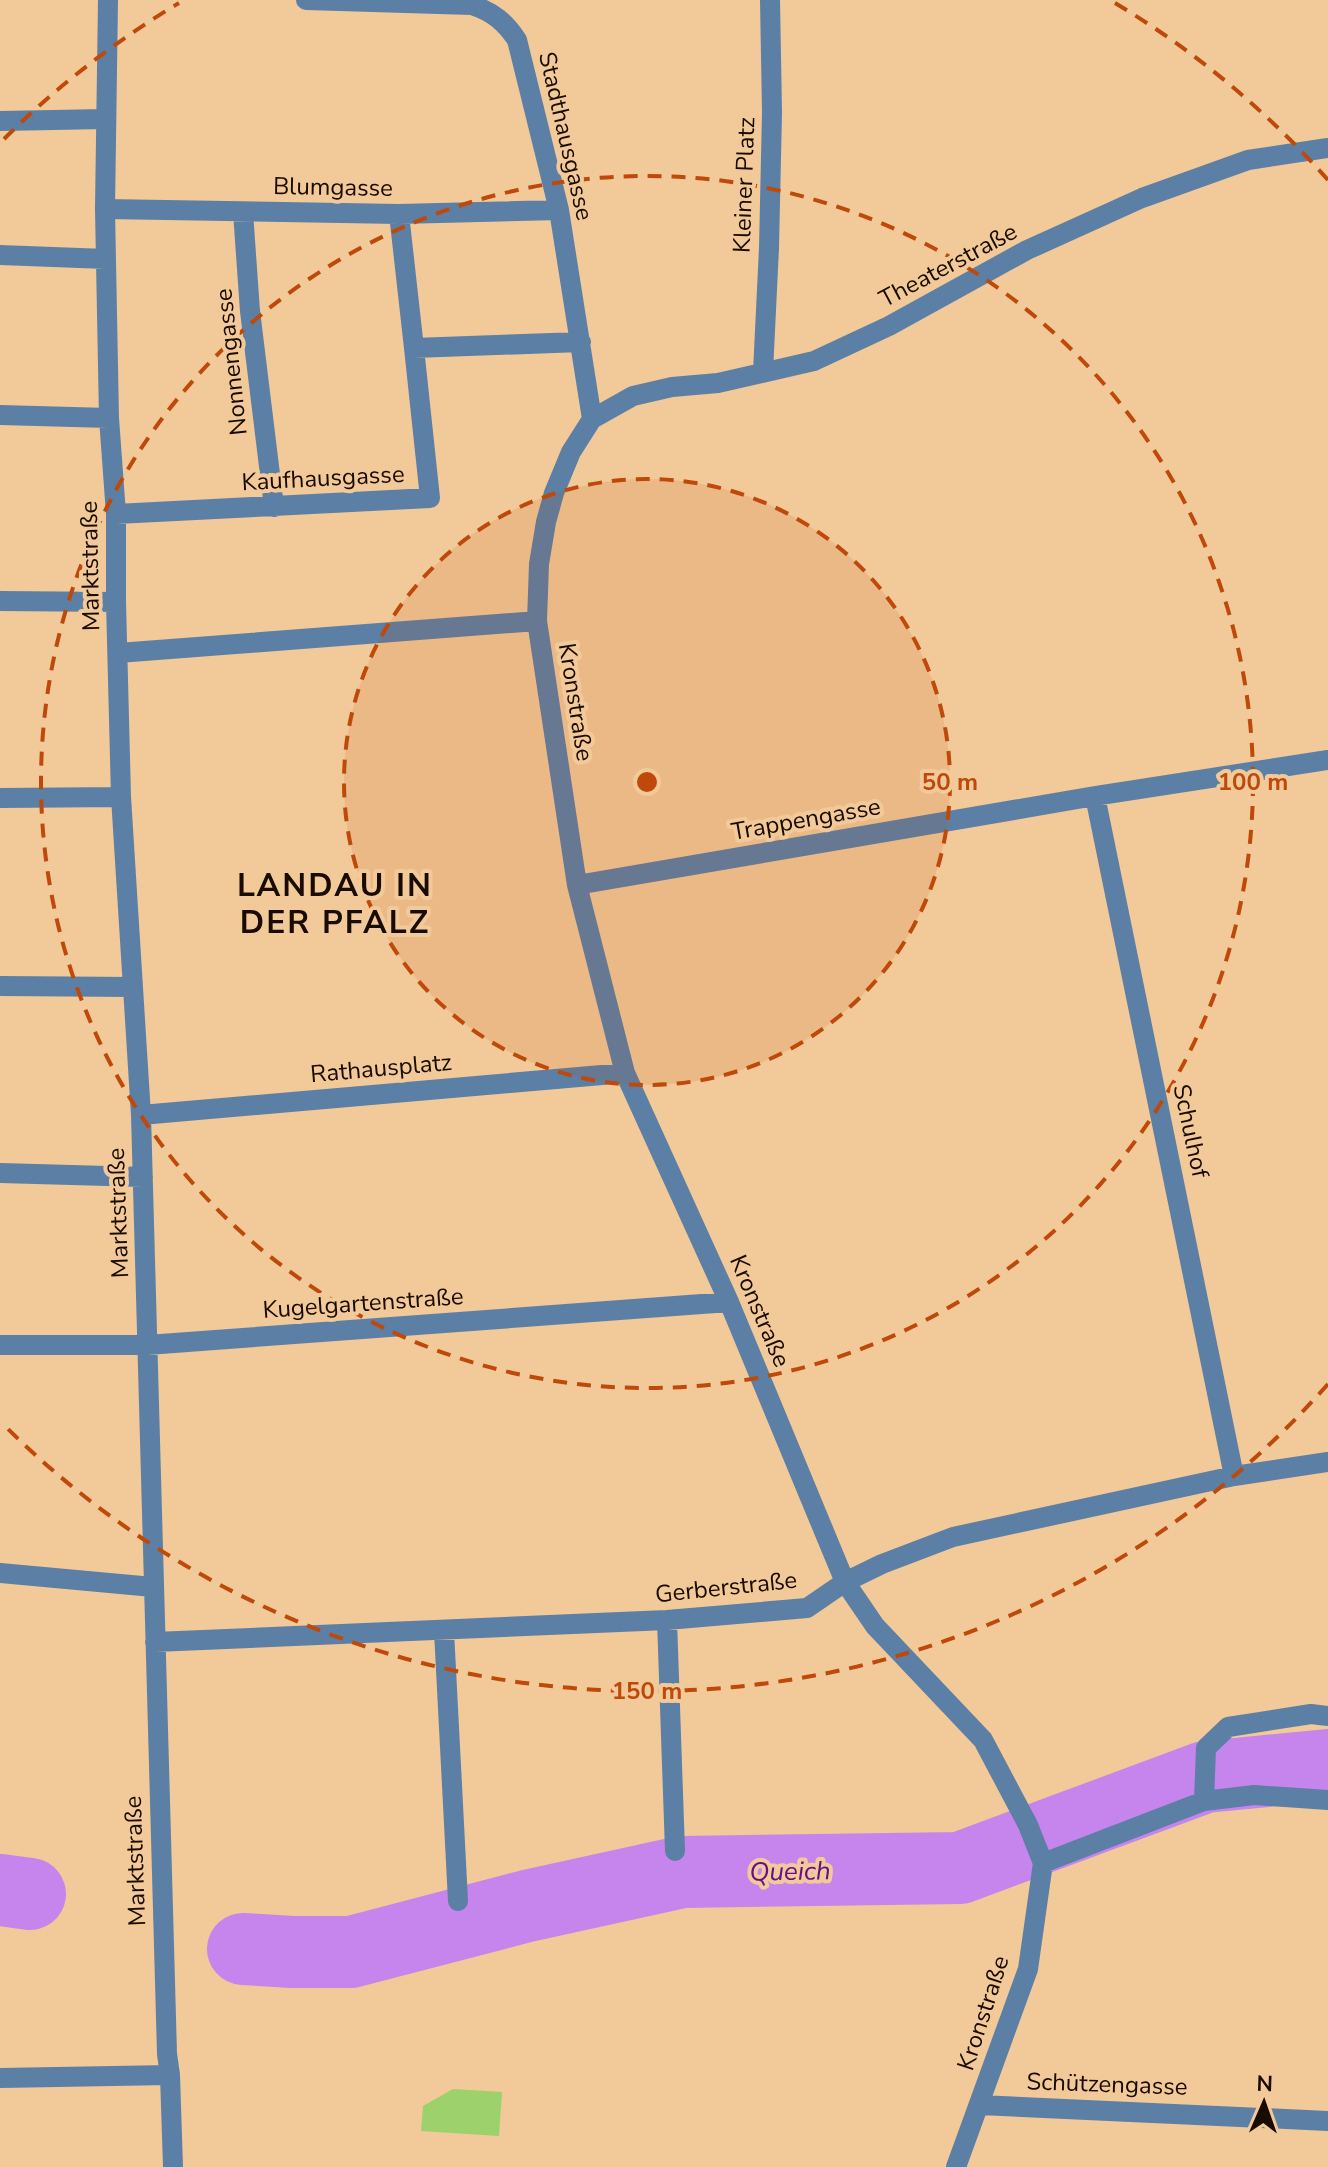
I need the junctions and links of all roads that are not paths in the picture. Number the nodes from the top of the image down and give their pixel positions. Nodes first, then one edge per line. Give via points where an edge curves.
1 (108, 0) edge
2 (306, 0) edge
3 (770, 0) edge
4 (106, 119) junction
5 (0, 121) edge
6 (1328, 148) edge
7 (105, 209) junction
8 (559, 210) junction
9 (243, 212) junction
10 (399, 214) junction
11 (0, 255) edge
12 (106, 259) junction
13 (581, 342) junction
14 (414, 348) junction
15 (763, 372) junction
16 (0, 415) edge
17 (109, 418) junction
18 (592, 419) junction
19 (274, 507) junction
20 (116, 514) junction
21 (0, 601) edge
22 (116, 602) junction
23 (537, 621) junction
24 (118, 653) junction
25 (1328, 760) edge
26 (1095, 796) junction
27 (121, 797) junction
28 (0, 798) edge
29 (577, 885) junction
30 (0, 986) edge
31 (133, 987) junction
32 (625, 1073) junction
33 (141, 1115) junction
34 (0, 1173) edge
35 (143, 1177) junction
36 (729, 1302) junction
37 (0, 1345) edge
38 (147, 1345) junction
39 (1328, 1462) edge
40 (1234, 1476) junction
41 (0, 1573) edge
42 (845, 1582) junction
43 (153, 1587) junction
44 (667, 1620) junction
45 (444, 1631) junction
46 (155, 1642) junction
47 (1328, 1716) edge
48 (1205, 1795) junction
49 (1328, 1800) edge
50 (675, 1851) dead end
51 (1041, 1857) junction
52 (458, 1901) dead end
53 (170, 2075) junction
54 (0, 2078) edge
55 (980, 2105) junction
56 (1328, 2121) edge
57 (173, 2167) edge
58 (956, 2167) edge

1 - 4 street, Marktstraße
2 - 8 street, Stadthausgasse via 472,5 499,18 517,40
3 - 15 street, Kleiner Platz via 772,112
4 - 5 street
4 - 7 street, Marktstraße
6 - 15 street, Theaterstraße via 1248,160 1142,198 1027,250 814,361
7 - 9 street, Blumgasse
7 - 12 street, Marktstraße
8 - 10 street, Blumgasse
8 - 13 street, Stadthausgasse
9 - 10 street, Blumgasse
9 - 19 street, Nonnengasse
10 - 14 street, Kaufhausgasse
11 - 12 street
12 - 17 street, Marktstraße
13 - 14 street
13 - 18 street, Stadthausgasse
14 - 19 street, Kaufhausgasse via 430,498
15 - 18 street, Theaterstraße via 633,396
16 - 17 street
17 - 20 street, Marktstraße
18 - 23 street, Kronstraße via 571,452 546,522
19 - 20 street, Kaufhausgasse
20 - 22 street, Marktstraße
21 - 22 street
22 - 24 street, Marktstraße
23 - 24 street
23 - 29 street, Kronstraße
24 - 27 street, Marktstraße
25 - 26 street, Trappengasse
26 - 29 street, Trappengasse
26 - 40 street, Schulhof
27 - 28 street
27 - 31 street, Marktstraße
29 - 32 street, Kronstraße
30 - 31 street
31 - 33 street, Marktstraße
32 - 33 street, Rathausplatz
32 - 36 street, Kronstraße
33 - 35 street, Marktstraße
34 - 35 street
35 - 38 street, Marktstraße
36 - 38 street, Kugelgartenstraße
36 - 42 street, Kronstraße
37 - 38 street, Kugelgartenstraße
38 - 43 street, Marktstraße
39 - 40 street, Gerberstraße
40 - 42 street, Gerberstraße via 953,1537
41 - 43 street
42 - 44 street, Gerberstraße via 807,1608
42 - 51 street, Kronstraße via 875,1626 983,1740
43 - 46 street, Marktstraße
44 - 45 street, Gerberstraße
44 - 50 street
45 - 46 street, Gerberstraße
45 - 52 street
46 - 53 street, Marktstraße
47 - 48 street via 1228,1727 1206,1748
48 - 49 street
48 - 51 street
51 - 55 street, Kronstraße via 1028,1969
53 - 54 street
53 - 57 street, Marktstraße
55 - 56 street, Schützengasse
55 - 58 street, Kronstraße

